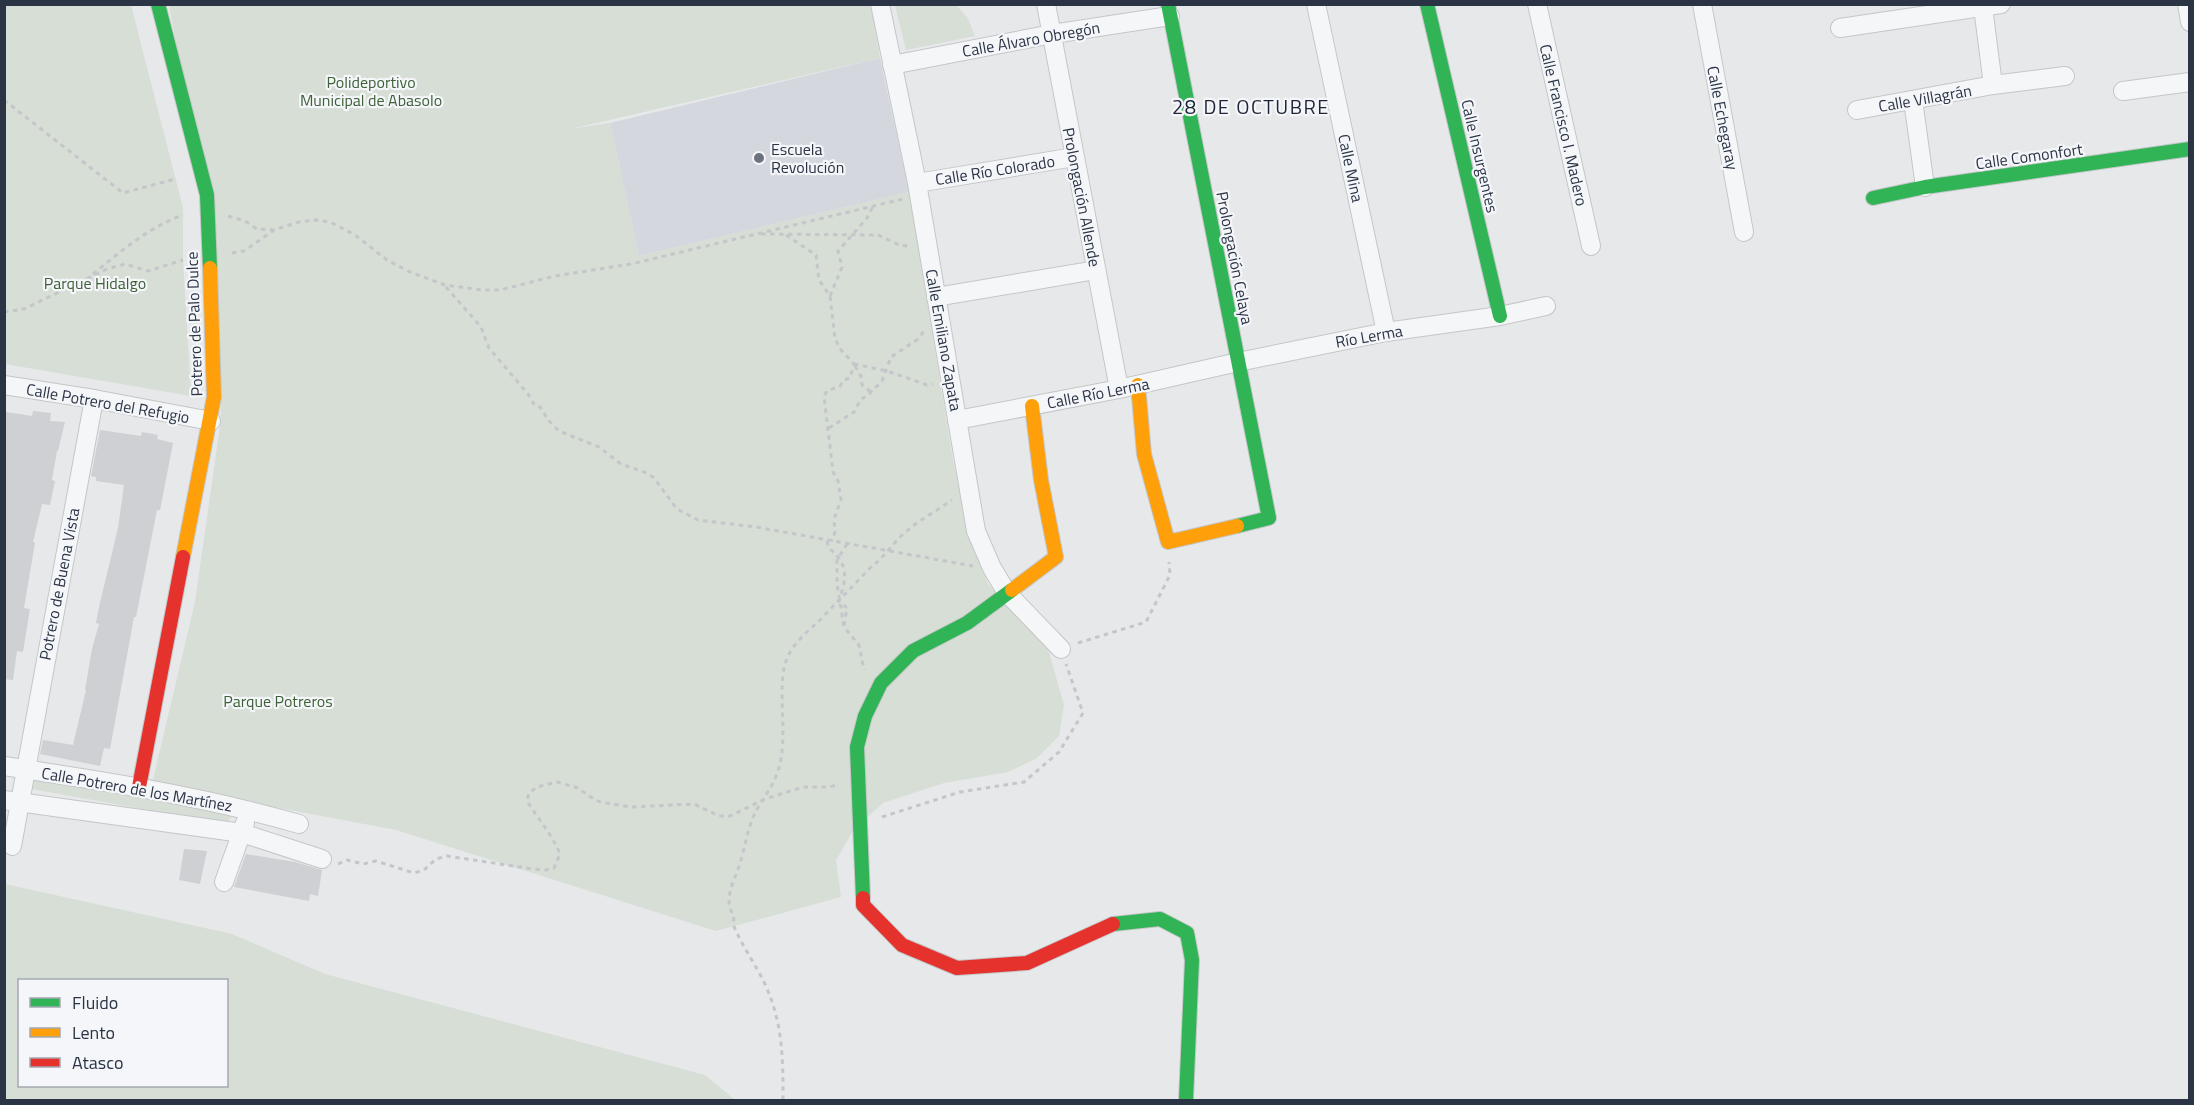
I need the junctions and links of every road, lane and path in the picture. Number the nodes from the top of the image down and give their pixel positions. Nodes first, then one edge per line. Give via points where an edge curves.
1 (158, 4) edge
2 (880, 4) edge
3 (1046, 4) edge
4 (1316, 4) edge
5 (1427, 4) edge
6 (1537, 4) edge
7 (1702, 4) edge
8 (2001, 4) edge
9 (2187, 4) edge
10 (1983, 7) junction
11 (1169, 10) edge
12 (2190, 22) edge
13 (1840, 28) dead end
14 (1052, 34) junction
15 (892, 65) junction
16 (2065, 76) dead end
17 (2190, 82) edge
18 (1993, 85) junction
19 (2123, 91) dead end
20 (4, 100) edge
21 (1913, 100) junction
22 (1857, 110) dead end
23 (2190, 150) edge
24 (1074, 157) junction
25 (176, 179) dead end
26 (917, 187) junction
27 (1925, 187) junction
28 (1874, 198) dead end
29 (873, 206) junction
30 (220, 213) dead end
31 (183, 215) dead end
32 (274, 230) junction
33 (1744, 232) dead end
34 (756, 234) junction
35 (786, 235) junction
36 (852, 235) junction
37 (1592, 246) dead end
38 (928, 251) junction
39 (225, 253) dead end
40 (183, 260) dead end
41 (1096, 270) junction
42 (89, 278) junction
43 (445, 285) junction
44 (830, 296) junction
45 (936, 297) junction
46 (1546, 306) dead end
47 (4, 312) edge
48 (1500, 316) junction
49 (940, 320) junction
50 (1386, 332) junction
51 (1238, 362) junction
52 (854, 364) junction
53 (887, 370) junction
54 (4, 385) edge
55 (951, 385) junction
56 (1138, 385) junction
57 (1119, 389) junction
58 (871, 393) junction
59 (94, 399) junction
60 (1032, 406) junction
61 (957, 420) junction
62 (211, 421) junction
63 (829, 428) junction
64 (969, 489) junction
65 (826, 540) junction
66 (832, 541) junction
67 (1168, 542) junction
68 (847, 544) junction
69 (887, 552) junction
70 (838, 558) junction
71 (992, 568) junction
72 (1007, 593) junction
73 (839, 601) junction
74 (1061, 649) junction
75 (874, 697) junction
76 (4, 766) edge
77 (25, 770) junction
78 (858, 771) junction
79 (139, 787) junction
80 (765, 799) junction
81 (12, 802) edge
82 (250, 810) junction
83 (298, 824) dead end
84 (861, 826) junction
85 (242, 833) junction
86 (12, 846) dead end
87 (322, 859) joint
88 (224, 882) dead end
89 (783, 1101) edge
90 (1186, 1101) edge

1 - 62 street, Potrero de Palo Dulce via 207,195 214,397
2 - 15 street, Calle Emiliano Zapata
3 - 14 street, Prolongación Allende
4 - 50 street, Calle Mina
5 - 48 street, Calle Insurgentes
6 - 37 street, Calle Francisco I. Madero
7 - 33 street, Calle Echegaray
8 - 10 street
9 - 12 street
10 - 13 street
10 - 18 street
11 - 14 street, Calle Álvaro Obregón
11 - 51 street, Prolongación Celaya
14 - 15 street, Calle Álvaro Obregón
14 - 24 street, Prolongación Allende
15 - 26 street, Calle Emiliano Zapata
16 - 18 street, Calle Villagrán
17 - 19 street
18 - 21 street, Calle Villagrán
20 - 25 path via 123,193
21 - 22 street, Calle Villagrán
21 - 27 street
23 - 27 street, Calle Comonfort
24 - 26 street, Calle Río Colorado
24 - 41 street, Prolongación Allende
26 - 29 path via 906,198
26 - 38 street, Calle Emiliano Zapata
27 - 28 street, Calle Comonfort
29 - 34 path
29 - 36 path
30 - 32 path via 257,229
31 - 42 path via 166,221 121,251
32 - 39 path via 244,251
32 - 43 path via 298,222 330,222 355,235 387,260
34 - 35 path
34 - 43 path via 500,290
35 - 36 path
35 - 44 path via 816,255 819,280
36 - 38 path via 878,236
36 - 44 path via 838,251 842,267
38 - 45 street, Calle Emiliano Zapata
40 - 42 path via 148,271 125,264
41 - 45 street
41 - 57 street, Prolongación Allende
42 - 47 path via 24,309
43 - 65 path via 481,327 492,352 534,406 540,407 559,431 599,447 621,464 647,473 677,509 698,520
44 - 52 path via 835,339
45 - 49 street, Calle Emiliano Zapata
46 - 48 street, Río Lerma
48 - 50 street, Río Lerma
49 - 53 path via 893,355
49 - 55 street, Calle Emiliano Zapata
50 - 51 street, Río Lerma
51 - 56 street, Calle Río Lerma
51 - 67 street, Prolongación Celaya via 1269,518
52 - 53 path
52 - 58 path via 862,385
52 - 63 path via 850,378 824,396
53 - 55 path via 927,385
53 - 58 path
54 - 59 street, Calle Potrero del Refugio
55 - 61 street, Calle Emiliano Zapata
56 - 57 street, Calle Río Lerma
56 - 67 street via 1144,454
57 - 60 street, Calle Río Lerma
58 - 63 path via 861,399 850,415
59 - 62 street, Calle Potrero del Refugio
59 - 77 street, Potrero de Buena Vista
60 - 61 street, Calle Río Lerma
60 - 72 street via 1056,557
61 - 64 street, Calle Emiliano Zapata
62 - 79 street, Potrero de Palo Dulce
63 - 66 path via 833,471 841,501
64 - 69 path via 909,529
64 - 71 street, Calle Emiliano Zapata via 976,531
65 - 66 path
65 - 70 path
66 - 68 path
67 - 74 path via 1170,575 1146,622
68 - 69 path
68 - 70 path
69 - 71 path
69 - 73 path
70 - 73 path
70 - 73 path via 845,568
71 - 72 street, Calle Emiliano Zapata
72 - 74 street, Calle Emiliano Zapata
72 - 75 street via 967,623 912,651 881,683
73 - 75 path via 844,627 859,645
73 - 80 path via 788,654 784,676 784,743 776,777
74 - 84 path via 1083,713 1059,752 1024,782 960,792
75 - 78 street via 857,747
76 - 77 street, Calle Potrero de los Martínez
77 - 79 street, Calle Potrero de los Martínez
77 - 81 street, Calle Potrero de los Martínez
78 - 80 path via 839,785 803,787
78 - 84 street
79 - 82 street, Calle Potrero de los Martínez
80 - 87 path via 730,816 719,816 694,804 631,807 600,802 569,784 547,783 529,793 527,801 557,846 560,854 554,868 533,870 447,856 414,873 376,861 363,864 347,860 338,864
80 - 89 path via 752,820 733,879 730,910 737,935 763,980 777,1015 783,1043
81 - 85 street, Calle Potrero de los Martínez
81 - 86 street
82 - 83 street, Calle Potrero de los Martínez
82 - 85 street, Calle Potrero de los Martínez
84 - 90 street via 863,905 902,945 957,968 1028,963 1108,925 1160,919 1187,933 1192,960
85 - 87 street, Calle Potrero de los Martínez
85 - 88 street

